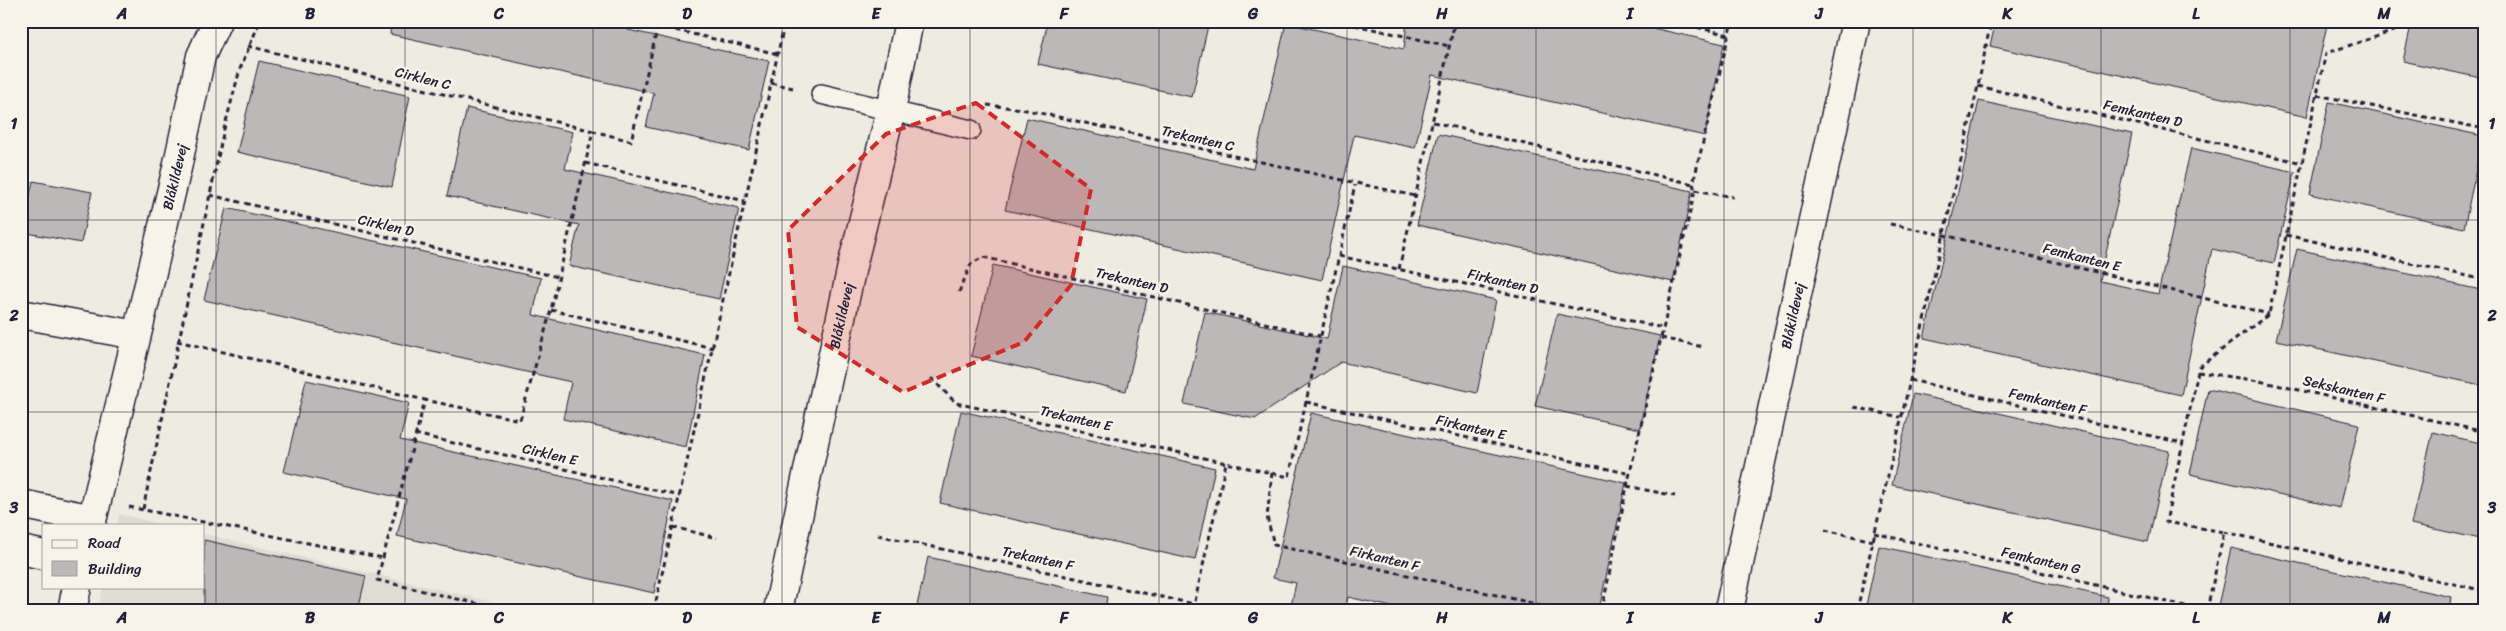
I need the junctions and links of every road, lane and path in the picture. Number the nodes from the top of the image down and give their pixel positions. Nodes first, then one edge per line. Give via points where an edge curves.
1 (217, 21) edge
2 (260, 21) edge
3 (659, 21) edge
4 (785, 21) edge
5 (909, 21) edge
6 (1337, 21) edge
7 (1455, 21) edge
8 (1672, 21) edge
9 (1732, 21) edge
10 (1856, 21) edge
11 (1991, 21) edge
12 (2347, 21) edge
13 (2396, 21) edge
14 (658, 26) junction
15 (2394, 31) junction
16 (1729, 35) junction
17 (248, 46) junction
18 (1449, 46) junction
19 (778, 54) junction
20 (1978, 86) junction
21 (821, 94) dead end
22 (2317, 95) junction
23 (986, 105) dead end
24 (890, 110) junction
25 (1433, 122) junction
26 (2485, 129) edge
27 (971, 130) dead end
28 (593, 131) junction
29 (585, 163) junction
30 (2302, 163) junction
31 (1694, 184) junction
32 (1355, 185) junction
33 (1695, 190) junction
34 (210, 195) junction
35 (1415, 196) junction
36 (1733, 197) dead end
37 (745, 201) junction
38 (1890, 224) dead end
39 (1944, 235) junction
40 (2286, 235) junction
41 (1339, 256) junction
42 (1399, 269) junction
43 (558, 277) junction
44 (2485, 280) edge
45 (960, 292) dead end
46 (551, 310) junction
47 (21, 314) edge
48 (2269, 314) junction
49 (1663, 328) junction
50 (136, 335) junction
51 (1320, 336) junction
52 (1660, 338) junction
53 (177, 341) junction
54 (1703, 347) dead end
55 (713, 348) junction
56 (2198, 372) junction
57 (930, 378) dead end
58 (1910, 380) junction
59 (425, 400) junction
60 (1306, 402) junction
61 (1854, 407) dead end
62 (1900, 418) junction
63 (2485, 432) edge
64 (416, 434) junction
65 (2182, 443) junction
66 (1226, 463) junction
67 (1272, 473) junction
68 (1631, 474) junction
69 (1627, 486) junction
70 (680, 496) junction
71 (1675, 496) dead end
72 (21, 504) edge
73 (91, 522) edge
74 (673, 527) junction
75 (1825, 530) dead end
76 (2224, 532) junction
77 (1874, 533) junction
78 (878, 535) dead end
79 (717, 538) dead end
80 (1873, 541) junction
81 (21, 550) edge
82 (42, 555) edge
83 (383, 558) junction
84 (77, 588) edge
85 (2485, 591) edge
86 (1194, 604) junction
87 (72, 610) edge
88 (504, 610) edge
89 (654, 610) edge
90 (778, 610) edge
91 (1193, 610) edge
92 (1563, 610) edge
93 (1602, 610) edge
94 (1729, 610) edge
95 (1857, 610) edge
96 (2202, 610) edge
97 (2207, 610) edge

1 - 50 street, Blåkildevej via 201,56
2 - 17 path
3 - 14 path
4 - 19 path
5 - 24 street, Blåkildevej
6 - 18 path
7 - 18 path
8 - 16 path
9 - 16 path
10 - 94 street, Blåkildevej
11 - 20 path
12 - 15 path
13 - 15 path
14 - 19 path
14 - 28 path, Cirklen C via 632,141
15 - 22 path via 2326,53
16 - 31 path
17 - 28 path, Cirklen C
17 - 34 path
18 - 25 path
19 - 37 path
20 - 30 path, Femkanten D
20 - 39 path
21 - 24 lane
22 - 26 path
22 - 30 path
23 - 32 path, Trekanten C via 1022,109
24 - 27 lane
24 - 90 street, Blåkildevej via 852,266
25 - 31 path
25 - 35 path
28 - 29 path
29 - 37 path
29 - 43 path
30 - 40 path
31 - 33 path
32 - 35 path, Trekanten C
32 - 41 path
33 - 36 path
33 - 49 path
34 - 43 path, Cirklen D
34 - 53 path
35 - 42 path
37 - 55 path
38 - 39 path, Femkanten E
39 - 48 path, Femkanten E
39 - 58 path
40 - 44 path
40 - 48 path
41 - 42 path, Firkanten D
41 - 51 path
42 - 49 path, Firkanten D
43 - 46 path
45 - 51 path, Trekanten D via 971,264 983,257
46 - 55 path
46 - 59 path via 520,420
47 - 50 street
48 - 56 path via 2199,367
49 - 52 path
50 - 73 street, Blåkildevej
51 - 60 path
52 - 54 path
52 - 68 path
53 - 59 path
53 - 83 path via 142,510
55 - 70 path
56 - 63 path, Sekskanten F via 2259,381
56 - 65 path
57 - 66 path, Trekanten E via 956,402
58 - 62 path
58 - 65 path, Femkanten F
59 - 64 path
60 - 67 path via 1289,477
60 - 68 path, Firkanten E
61 - 62 path
62 - 77 path
64 - 70 path, Cirklen E
64 - 83 path
65 - 76 path via 2166,522
66 - 67 path, Trekanten E
66 - 86 path
67 - 92 path, Firkanten F via 1267,517 1274,545
68 - 69 path
69 - 71 path
69 - 93 path
70 - 74 path
72 - 73 street, Blåkildevej
74 - 79 path
74 - 89 path
75 - 80 path
76 - 85 path
76 - 97 path
77 - 80 path
77 - 96 path, Femkanten G
78 - 86 path, Trekanten F
80 - 95 path
81 - 82 street
83 - 88 path via 377,580
84 - 87 street
86 - 91 path

